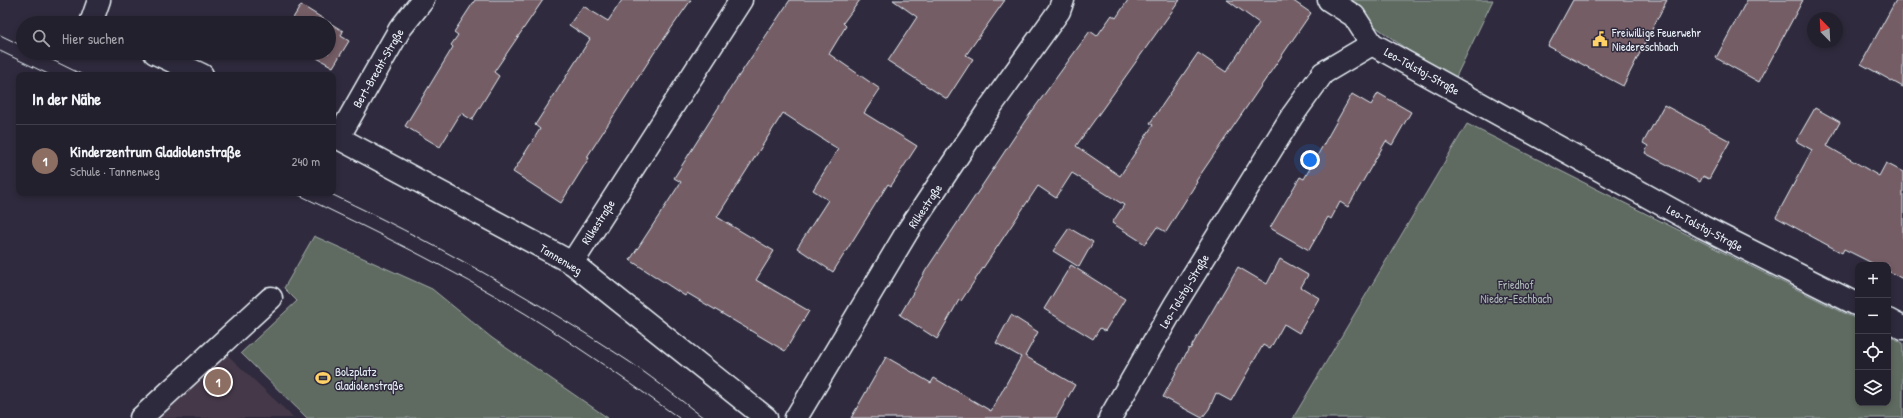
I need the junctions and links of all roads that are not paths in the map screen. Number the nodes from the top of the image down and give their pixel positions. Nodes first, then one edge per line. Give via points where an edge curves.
1 (99, 0) edge
2 (423, 0) edge
3 (741, 0) edge
4 (1063, 0) edge
5 (1329, 0) edge
6 (93, 16) edge
7 (1372, 44) junction
8 (170, 60) edge
9 (196, 72) edge
10 (336, 134) edge
11 (336, 137) edge
12 (572, 263) junction
13 (271, 298) dead end
14 (1855, 303) edge
15 (1891, 322) edge
16 (1903, 328) edge
17 (141, 418) edge
18 (766, 418) edge
19 (796, 418) edge
20 (1110, 418) edge

1 - 6 street
2 - 10 street, Bert-Brecht-Straße via 400,29
3 - 12 street, Rilkestraße
4 - 19 street, Rilkestraße via 1059,11 991,106 907,232
5 - 7 street via 1354,16
7 - 14 street, Leo-Tolstoj-Straße via 1703,227
7 - 20 street, Leo-Tolstoj-Straße via 1323,73 1292,116 1176,303
8 - 9 street
11 - 12 street, Tannenweg
12 - 18 street, Tannenweg
13 - 17 street
15 - 16 street

